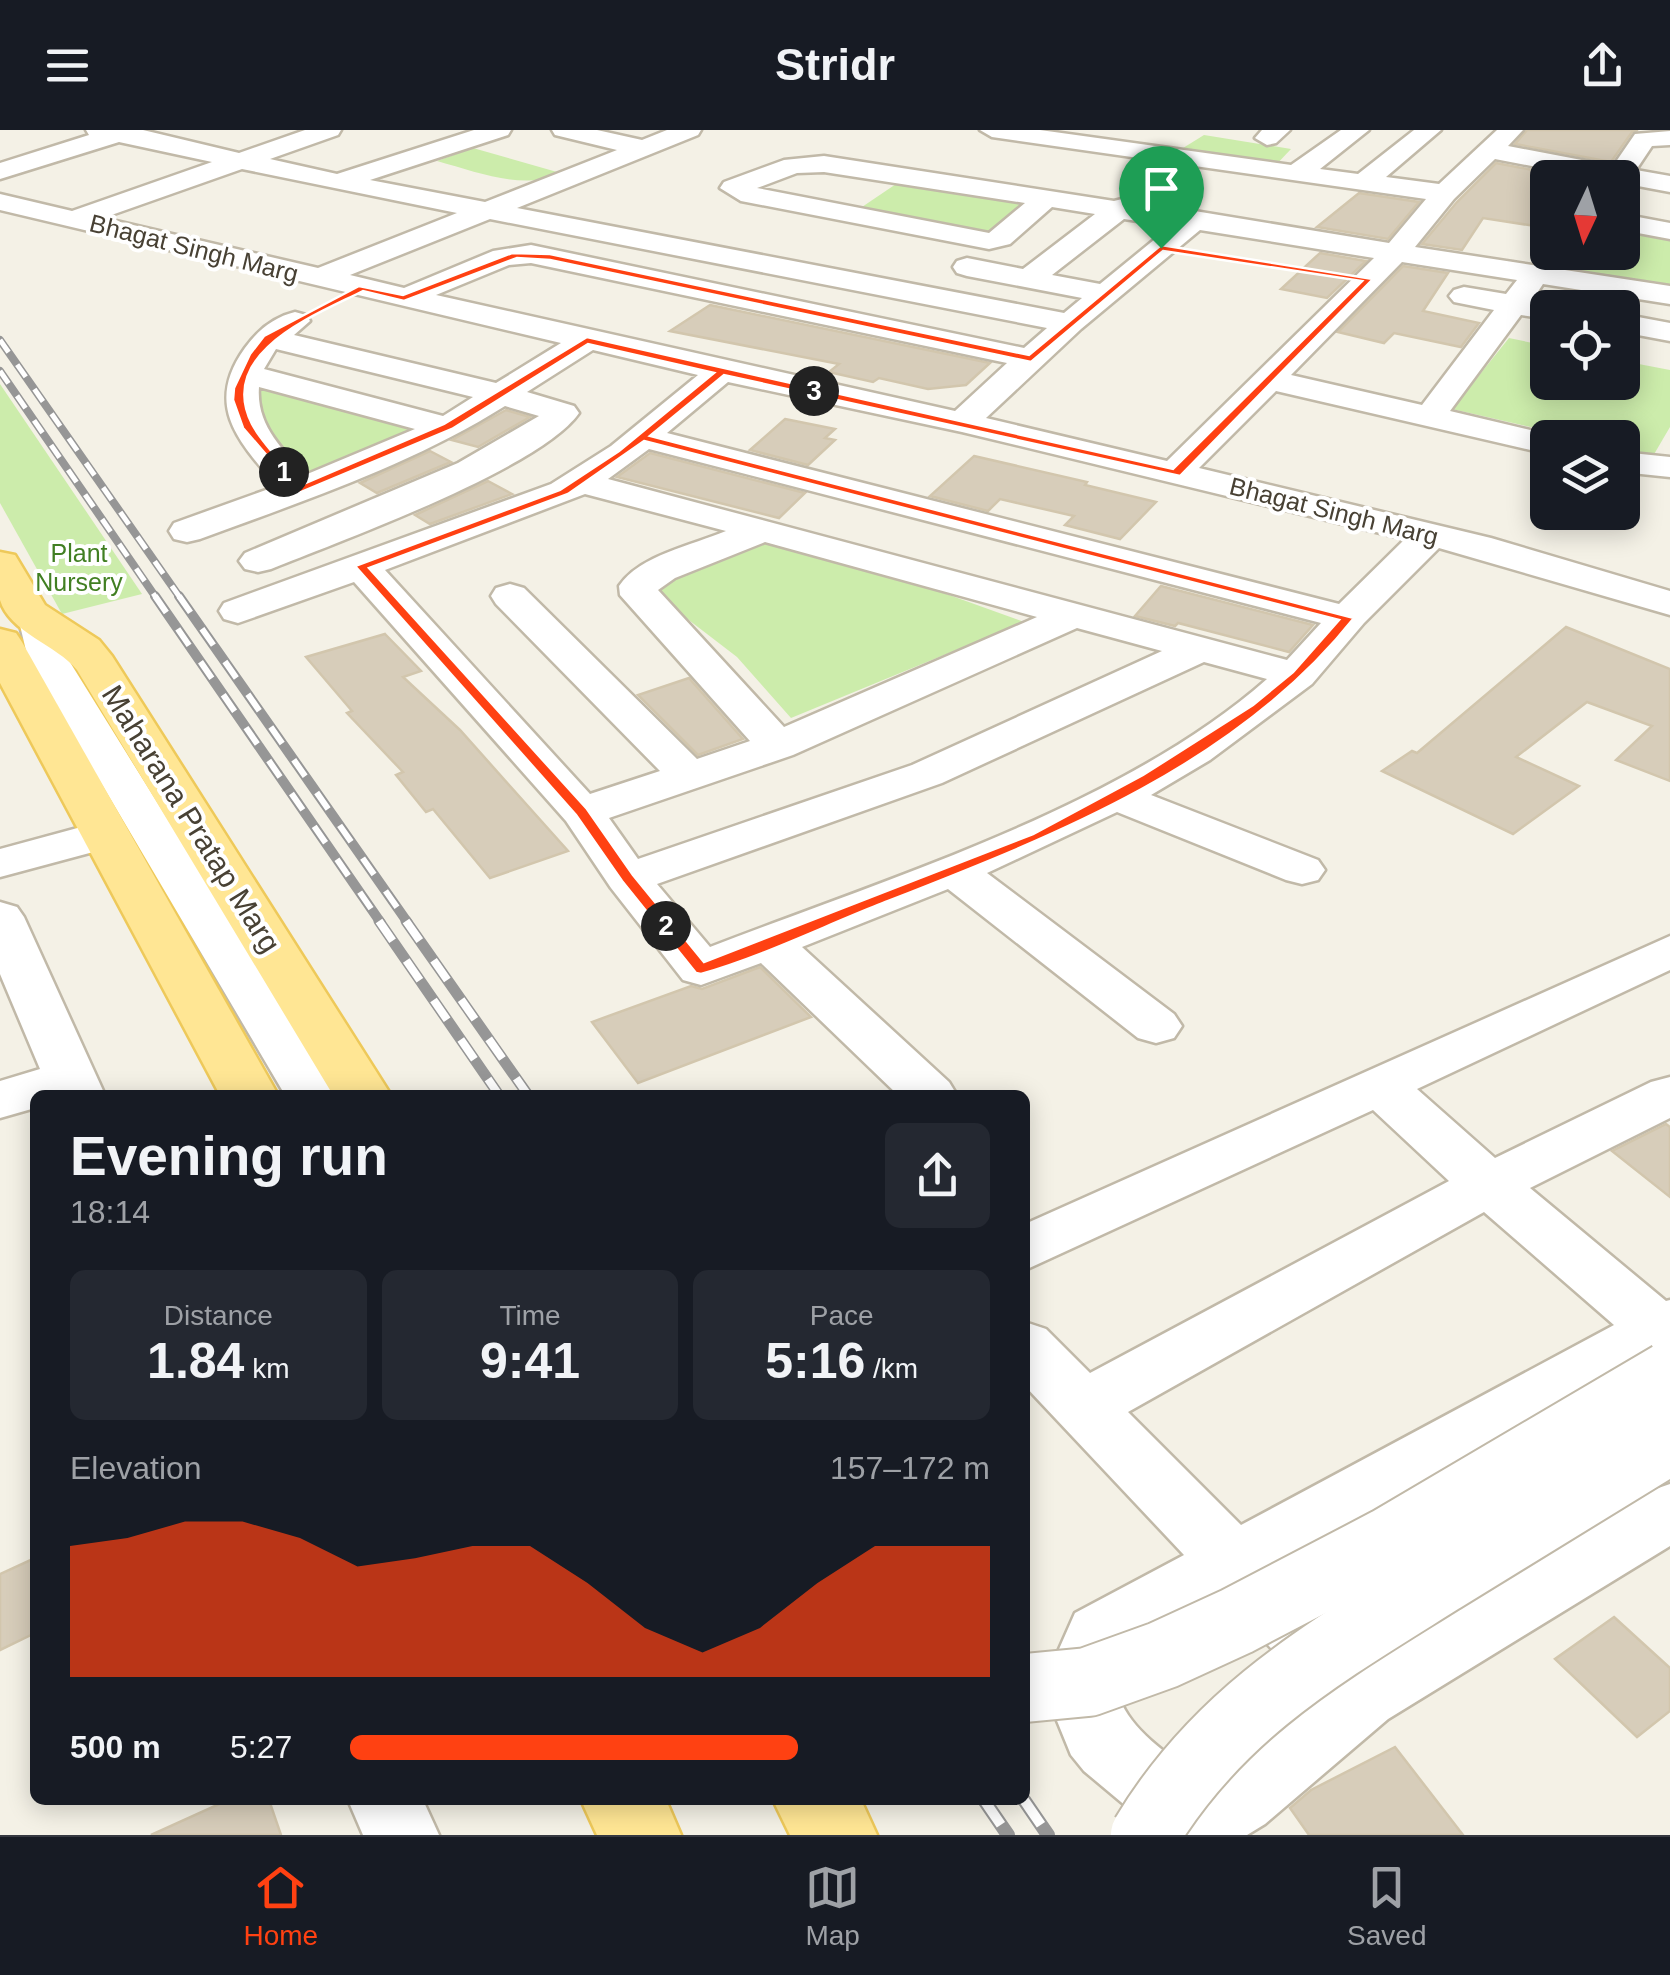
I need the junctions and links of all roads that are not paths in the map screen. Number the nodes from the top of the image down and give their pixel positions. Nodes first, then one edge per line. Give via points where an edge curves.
1 (422, 130) edge
2 (498, 130) edge
3 (564, 130) edge
4 (689, 130) edge
5 (994, 130) edge
6 (1357, 130) edge
7 (1429, 130) edge
8 (114, 132) edge
9 (1659, 135) edge
10 (1499, 136) edge
11 (350, 138) edge
12 (1186, 139) dead end
13 (1576, 139) dead end
14 (644, 148) junction
15 (1158, 156) junction
16 (938, 158) dead end
17 (404, 159) junction
18 (1547, 160) edge
19 (1553, 160) edge
20 (1629, 160) edge
21 (238, 162) junction
22 (0, 171) edge
23 (907, 174) junction
24 (1295, 175) junction
25 (1640, 178) edge
26 (339, 182) junction
27 (1363, 183) junction
28 (1670, 184) edge
29 (544, 187) junction
30 (1227, 192) dead end
31 (1445, 193) junction
32 (1049, 196) junction
33 (598, 197) dead end
34 (0, 202) edge
35 (1122, 207) junction
36 (489, 210) junction
37 (837, 210) junction
38 (1383, 215) dead end
39 (73, 219) junction
40 (1197, 219) junction
41 (1422, 221) junction
42 (1640, 226) edge
43 (1670, 232) edge
44 (989, 241) junction
45 (1161, 248) junction
46 (1397, 251) junction
47 (1194, 253) dead end
48 (1061, 254) junction
49 (756, 259) junction
50 (933, 260) dead end
51 (1530, 262) edge
52 (1539, 270) edge
53 (1572, 270) edge
54 (1327, 273) dead end
55 (318, 278) junction
56 (1028, 278) junction
57 (1369, 279) junction
58 (1407, 286) dead end
59 (362, 288) junction
60 (1444, 292) dead end
61 (1105, 294) junction
62 (1670, 295) edge
63 (404, 298) junction
64 (1530, 313) edge
65 (1507, 317) junction
66 (1070, 323) junction
67 (1640, 327) edge
68 (1530, 329) edge
69 (1670, 332) edge
70 (268, 338) junction
71 (587, 340) junction
72 (1640, 354) edge
73 (1031, 359) junction
74 (1670, 359) edge
75 (722, 372) junction
76 (245, 374) junction
77 (1267, 379) junction
78 (501, 394) junction
79 (1432, 416) junction
80 (962, 422) junction
81 (448, 427) junction
82 (642, 437) junction
83 (1530, 440) edge
84 (1640, 464) edge
85 (1670, 467) edge
86 (1176, 473) junction
87 (580, 482) junction
88 (299, 490) junction
89 (765, 529) junction
90 (187, 531) dead end
91 (1431, 534) junction
92 (258, 562) dead end
93 (0, 564) edge
94 (361, 566) junction
95 (510, 596) dead end
96 (1670, 603) edge
97 (238, 612) dead end
98 (1071, 616) junction
99 (1347, 618) junction
100 (29, 641) edge
101 (1200, 649) junction
102 (1298, 675) junction
103 (778, 746) junction
104 (689, 776) junction
105 (1115, 796) junction
106 (582, 812) junction
107 (107, 834) junction
108 (0, 863) edge
109 (1302, 870) dead end
110 (956, 872) junction
111 (628, 878) junction
112 (0, 917) edge
113 (768, 942) junction
114 (1670, 951) edge
115 (1156, 1026) dead end
116 (74, 1086) edge
117 (1380, 1086) junction
118 (246, 1090) edge
119 (309, 1090) edge
120 (359, 1090) edge
121 (925, 1090) edge
122 (30, 1094) edge
123 (1670, 1096) edge
124 (0, 1100) edge
125 (1489, 1185) junction
126 (1030, 1246) edge
127 (1666, 1342) edge
128 (1030, 1351) edge
129 (1083, 1408) junction
130 (1670, 1440) edge
131 (1670, 1512) edge
132 (1251, 1583) junction
133 (1030, 1688) edge
134 (1363, 1696) junction
135 (388, 1805) edge
136 (625, 1805) edge
137 (817, 1805) edge
138 (401, 1835) edge
139 (640, 1835) edge
140 (836, 1835) edge
141 (1146, 1835) edge

1 - 11 street
2 - 17 street
3 - 14 street
4 - 14 street
5 - 15 street
5 - 30 street via 971,148
6 - 24 street
7 - 27 street
8 - 21 street
8 - 22 street
9 - 20 street via 1644,138
10 - 18 street
10 - 31 street
11 - 17 street
11 - 21 street
12 - 15 street
13 - 19 street
14 - 29 street
15 - 24 street
16 - 23 street
17 - 26 street
21 - 26 street
21 - 39 street
23 - 32 street
23 - 37 street
23 - 37 street via 802,164 734,188
24 - 27 street
25 - 28 street
26 - 36 street
27 - 31 street
29 - 33 street
29 - 36 street
31 - 41 street
32 - 35 street
32 - 44 street
34 - 39 street, Bhagat Singh Marg
35 - 40 street
35 - 48 street
36 - 49 street
36 - 55 street
37 - 44 street
37 - 49 street
38 - 41 street
39 - 55 street, Bhagat Singh Marg
40 - 45 street
40 - 46 street
41 - 46 street
42 - 43 street
44 - 48 street
45 - 47 street
45 - 61 street
46 - 51 street
46 - 57 street
48 - 56 street
49 - 66 street
50 - 56 street
52 - 65 street
53 - 62 street
54 - 57 street
55 - 59 street, Bhagat Singh Marg
56 - 61 street
57 - 58 street
57 - 77 street
59 - 63 street, Bhagat Singh Marg
59 - 70 street
60 - 65 street
61 - 66 street
63 - 71 street, Bhagat Singh Marg
63 - 73 street via 504,257 531,254
64 - 65 street
65 - 68 street
65 - 79 street
66 - 73 street
67 - 69 street
70 - 76 street
70 - 78 street
71 - 75 street, Bhagat Singh Marg
71 - 78 street
72 - 74 street
73 - 80 street
75 - 80 street, Bhagat Singh Marg
75 - 82 street
76 - 81 street
76 - 88 street via 238,400 247,426
77 - 79 street
77 - 86 street
78 - 81 street
78 - 92 street via 562,412 526,440 460,474
79 - 83 street
80 - 86 street, Bhagat Singh Marg
81 - 88 street
82 - 87 street
82 - 99 street
84 - 85 street
86 - 91 street, Bhagat Singh Marg
87 - 89 street
87 - 94 street via 525,509
88 - 90 street
89 - 98 street
89 - 103 street via 638,586 639,595
91 - 96 street, Bhagat Singh Marg
91 - 99 street
93 - 100 main road, Maharana Pratap Marg via 29,613
94 - 97 street
94 - 106 street
95 - 104 street
98 - 101 street
98 - 103 street
99 - 102 street
100 - 107 main road, Maharana Pratap Marg
100 - 119 street
100 - 120 main road, Maharana Pratap Marg via 83,649 96,665
101 - 102 street
101 - 111 street via 927,774
102 - 105 street via 1258,708
103 - 104 street
104 - 106 street
105 - 109 street
105 - 110 street
106 - 111 street
107 - 108 street
107 - 118 main road, Maharana Pratap Marg
110 - 113 street
110 - 115 street
111 - 113 street via 701,969
112 - 116 street
113 - 121 street
114 - 117 street
117 - 125 street
117 - 126 street
122 - 124 street
123 - 125 street
125 - 127 street
125 - 129 street
127 - 132 street, bridge via 1388,1542
128 - 129 street
129 - 132 street
130 - 141 street, bridge via 1314,1660 1241,1716 1190,1770
131 - 134 street
132 - 133 street, bridge via 1164,1655 1088,1682
132 - 134 street
132 - 134 street via 1100,1635 1084,1664 1090,1722 1102,1740 1190,1807 1220,1810
135 - 138 street
136 - 139 main road
137 - 140 main road

